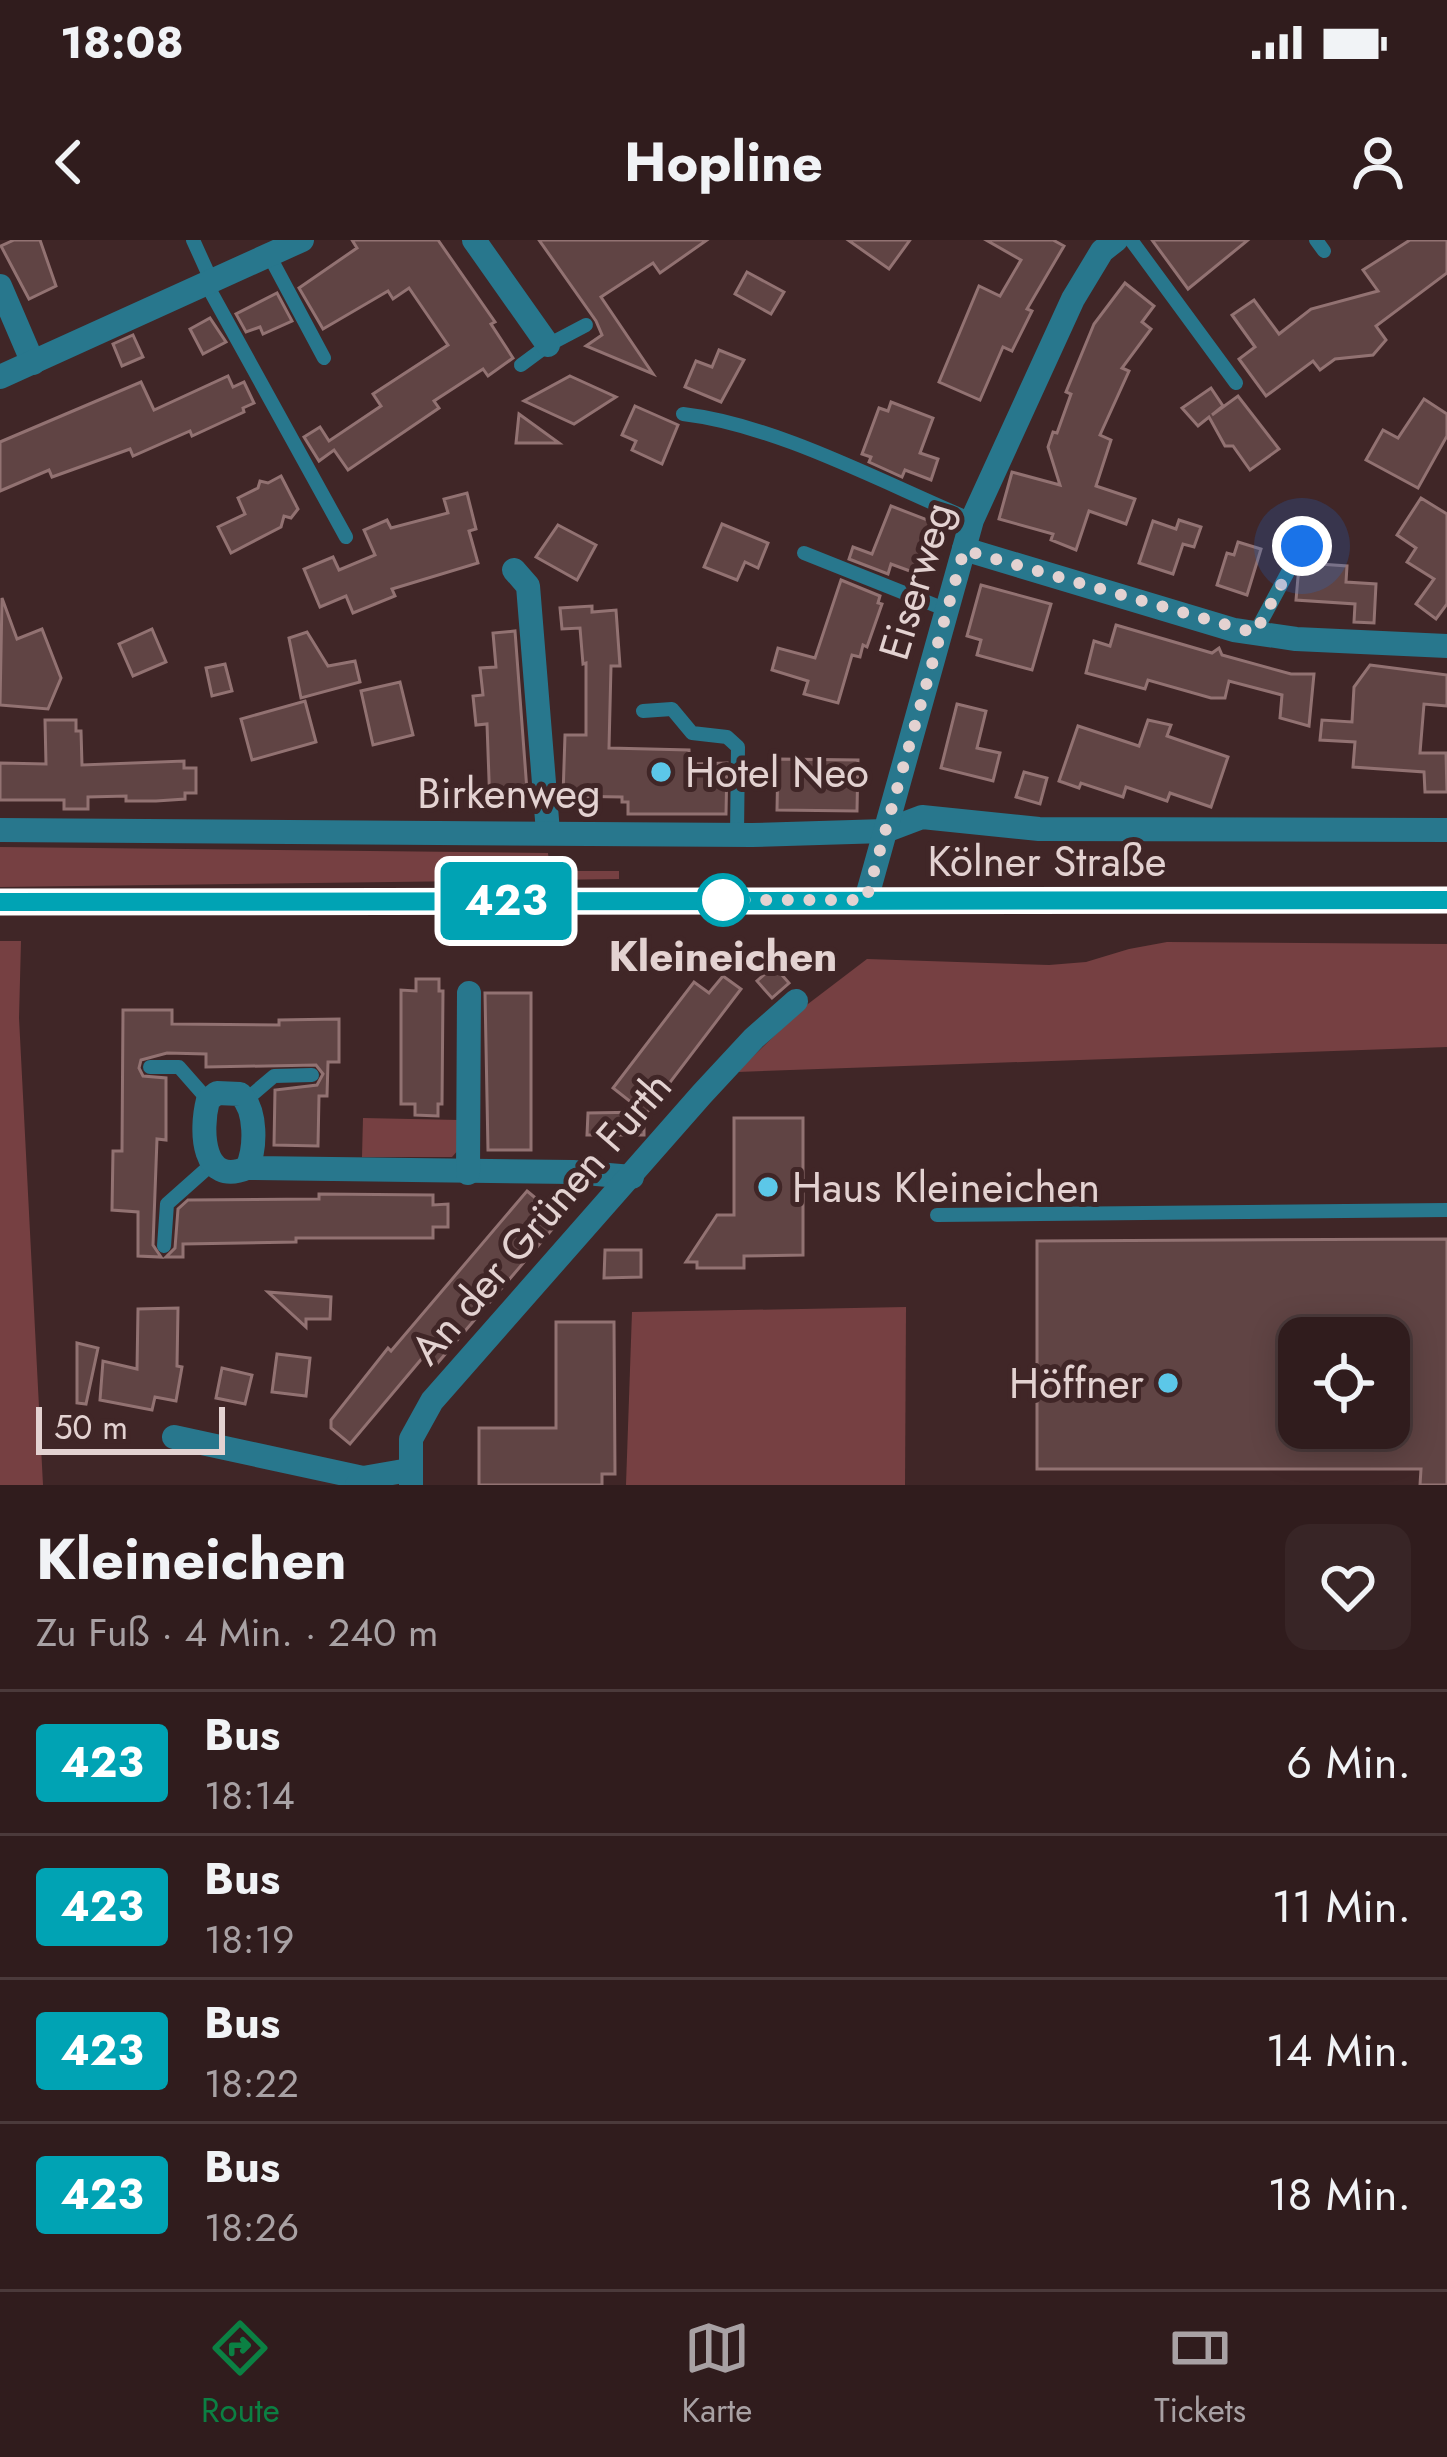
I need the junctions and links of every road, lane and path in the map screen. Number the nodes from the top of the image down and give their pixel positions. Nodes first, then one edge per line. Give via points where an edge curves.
1 (193, 240) edge
2 (302, 240) edge
3 (474, 240) edge
4 (1131, 240) edge
5 (1102, 244) edge
6 (270, 257) junction
7 (210, 284) junction
8 (0, 286) edge
9 (586, 326) dead end
10 (548, 345) junction
11 (324, 358) dead end
12 (32, 363) junction
13 (521, 365) dead end
14 (0, 377) edge
15 (1236, 383) dead end
16 (683, 413) dead end
17 (972, 520) junction
18 (346, 537) dead end
19 (1302, 546) dead end
20 (964, 550) junction
21 (804, 553) dead end
22 (514, 570) dead end
23 (946, 610) junction
24 (1255, 633) junction
25 (1447, 646) edge
26 (643, 711) dead end
27 (0, 830) edge
28 (1447, 830) edge
29 (885, 831) junction
30 (548, 832) junction
31 (736, 835) junction
32 (866, 900) junction
33 (1447, 900) edge
34 (0, 902) edge
35 (469, 993) dead end
36 (796, 1001) dead end
37 (151, 1067) dead end
38 (312, 1075) dead end
39 (208, 1100) junction
40 (247, 1100) junction
41 (212, 1164) junction
42 (247, 1168) junction
43 (468, 1173) junction
44 (632, 1177) junction
45 (1447, 1210) edge
46 (937, 1215) dead end
47 (164, 1246) dead end
48 (174, 1437) dead end
49 (410, 1477) edge
50 (360, 1482) edge

1 - 7 lane
2 - 6 street
3 - 10 street
4 - 15 lane
5 - 17 street, Eiserweg
6 - 7 street
6 - 11 lane
7 - 12 street
7 - 18 lane
8 - 12 street
9 - 10 lane
10 - 13 lane
12 - 14 street
16 - 17 lane via 745,426
17 - 20 street, Eiserweg
19 - 24 lane
20 - 23 street, Eiserweg
20 - 24 street
21 - 23 lane
22 - 30 street via 528,586
23 - 29 street, Eiserweg
24 - 25 street
26 - 31 lane via 672,710 692,733 737,746
27 - 30 street, Birkenweg
28 - 29 street, Birkenweg via 1039,829 922,817
29 - 31 street, Birkenweg
29 - 32 street, Eiserweg
30 - 31 street, Birkenweg
32 - 33 main road, Kölner Straße
32 - 34 main road, Kölner Straße
35 - 43 street
36 - 44 street, An der Grünen Furth
37 - 39 lane via 179,1067
38 - 40 lane via 274,1076
39 - 40 street via 230,1091
39 - 41 street via 204,1136
40 - 42 street
41 - 42 street via 235,1174
41 - 47 lane via 166,1204
42 - 43 street
43 - 44 street
44 - 49 street, An der Grünen Furth via 432,1401 411,1439
45 - 46 lane
48 - 50 street, An der Grünen Furth
49 - 50 street, An der Grünen Furth

